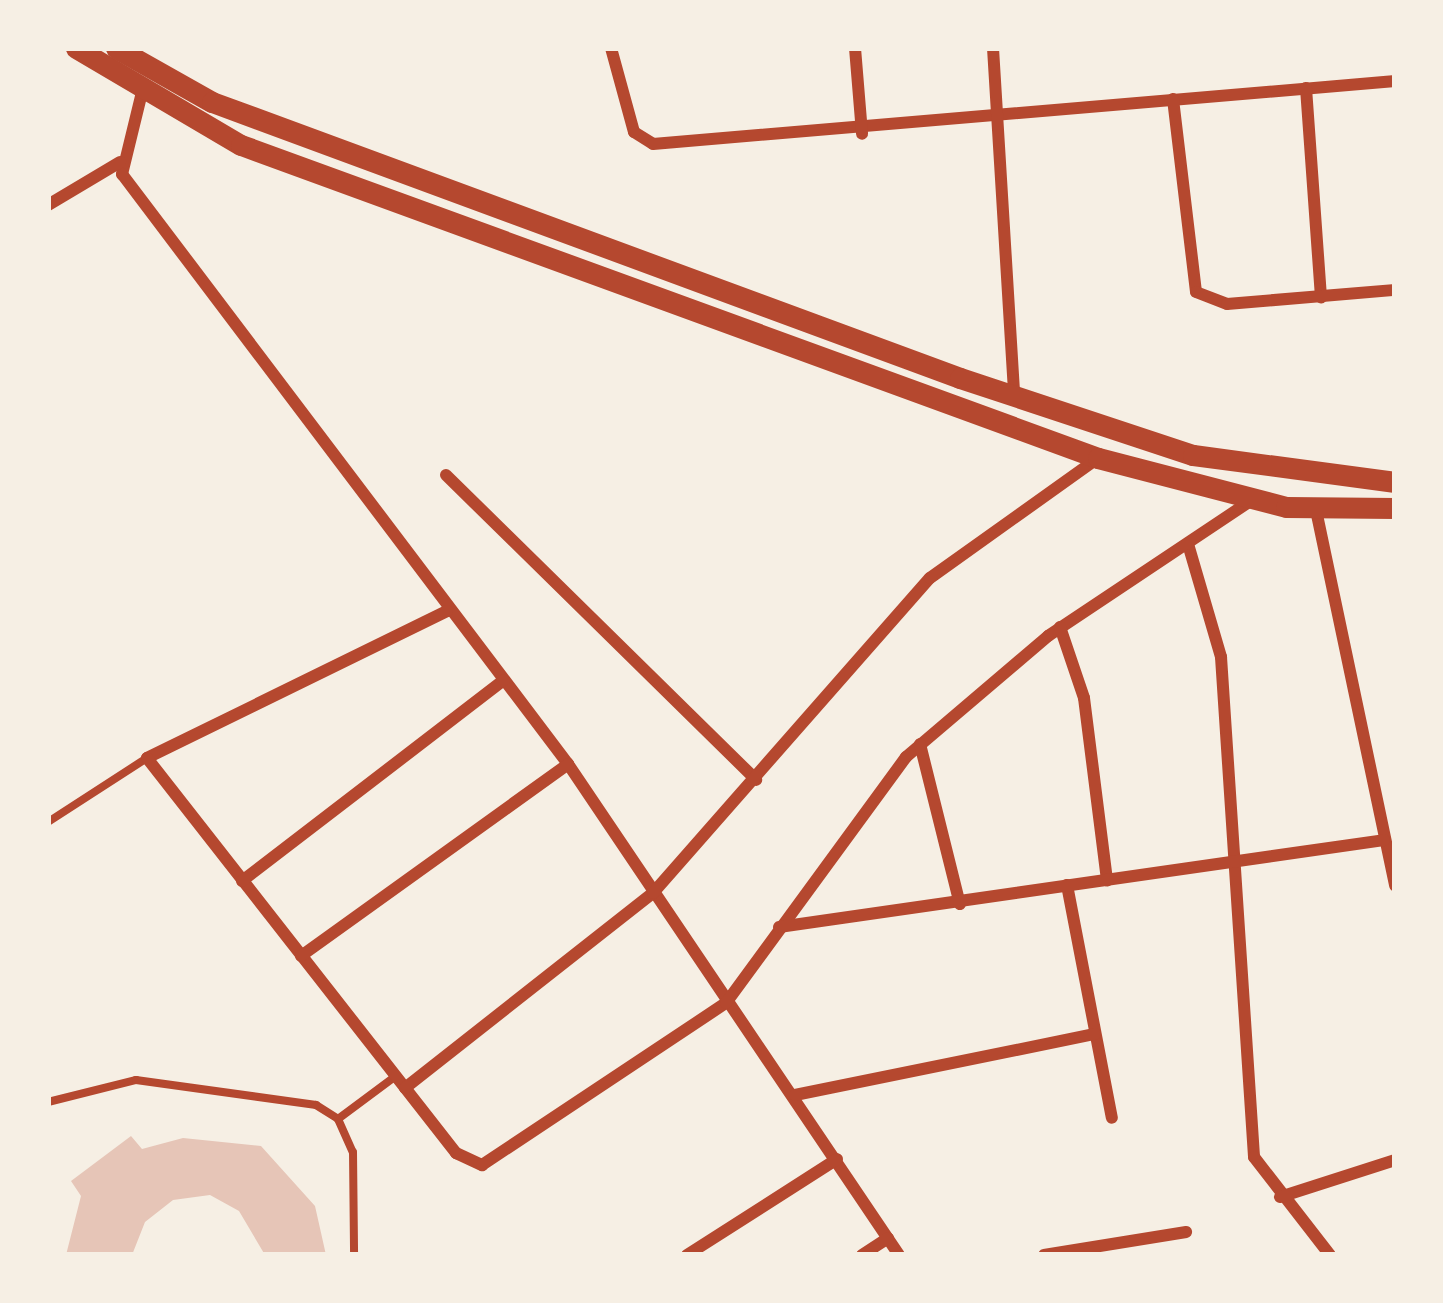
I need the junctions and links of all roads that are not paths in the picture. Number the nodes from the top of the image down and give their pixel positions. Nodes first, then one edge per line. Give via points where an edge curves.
1 (76, 48) edge
2 (116, 48) edge
3 (611, 48) edge
4 (855, 48) edge
5 (993, 48) edge
6 (148, 69) junction
7 (1395, 81) edge
8 (1306, 88) junction
9 (141, 94) junction
10 (1173, 99) junction
11 (997, 123) junction
12 (862, 134) junction
13 (120, 162) junction
14 (48, 205) edge
15 (1395, 290) edge
16 (1322, 296) junction
17 (1014, 396) junction
18 (1098, 458) junction
19 (446, 475) dead end
20 (1395, 482) edge
21 (1252, 500) junction
22 (1395, 508) edge
23 (1316, 510) junction
24 (1189, 544) junction
25 (447, 611) junction
26 (1060, 627) junction
27 (492, 689) junction
28 (920, 744) junction
29 (147, 758) junction
30 (568, 764) junction
31 (756, 780) junction
32 (48, 822) edge
33 (1384, 840) junction
34 (1236, 859) junction
35 (242, 881) junction
36 (1107, 881) junction
37 (1067, 885) junction
38 (1395, 886) edge
39 (648, 897) junction
40 (960, 904) junction
41 (779, 927) junction
42 (301, 956) junction
43 (726, 1003) junction
44 (1095, 1034) junction
45 (396, 1076) junction
46 (405, 1088) junction
47 (795, 1095) junction
48 (48, 1102) edge
49 (1112, 1118) dead end
50 (338, 1119) junction
51 (837, 1160) junction
52 (1395, 1160) edge
53 (1280, 1197) junction
54 (1186, 1232) dead end
55 (887, 1238) junction
56 (1115, 1250) edge
57 (354, 1255) edge
58 (687, 1255) edge
59 (862, 1255) edge
60 (898, 1255) edge
61 (1044, 1255) edge
62 (1330, 1255) edge

1 - 9 main road
2 - 6 main road
3 - 12 street via 634,132 653,145
4 - 12 street
5 - 11 street
6 - 9 street
6 - 17 main road via 212,102
7 - 8 street
8 - 10 street
8 - 16 street
9 - 13 street
9 - 18 main road via 242,145
10 - 11 street
10 - 16 street via 1196,292 1227,304
11 - 12 street
11 - 17 street
13 - 14 street
13 - 25 street
15 - 16 street
17 - 20 main road via 1193,454
18 - 21 main road
18 - 31 street via 930,578
19 - 31 street
21 - 23 main road
21 - 24 street
22 - 23 main road
23 - 33 street
24 - 26 street
24 - 34 street via 1221,657
25 - 27 street
25 - 29 street
26 - 28 street
26 - 36 street via 1084,698
27 - 30 street
27 - 35 street
28 - 40 street
28 - 41 street via 847,824
29 - 32 lane
29 - 35 street
30 - 39 street
30 - 42 street
31 - 39 street
33 - 34 street
33 - 38 street
34 - 36 street
34 - 53 street via 1250,1136
35 - 42 street
36 - 37 street
37 - 40 street
37 - 44 street
39 - 43 street
39 - 46 street
40 - 41 street
41 - 43 street
42 - 45 street
43 - 46 street via 482,1165 456,1153
43 - 47 street
44 - 47 street
44 - 49 street
45 - 46 street
45 - 50 lane
47 - 51 street
48 - 50 lane via 136,1080 295,1096
50 - 57 lane via 352,1152
51 - 55 street
51 - 58 street
52 - 53 street
53 - 62 street
54 - 56 street
55 - 59 street
55 - 60 street
56 - 61 street

